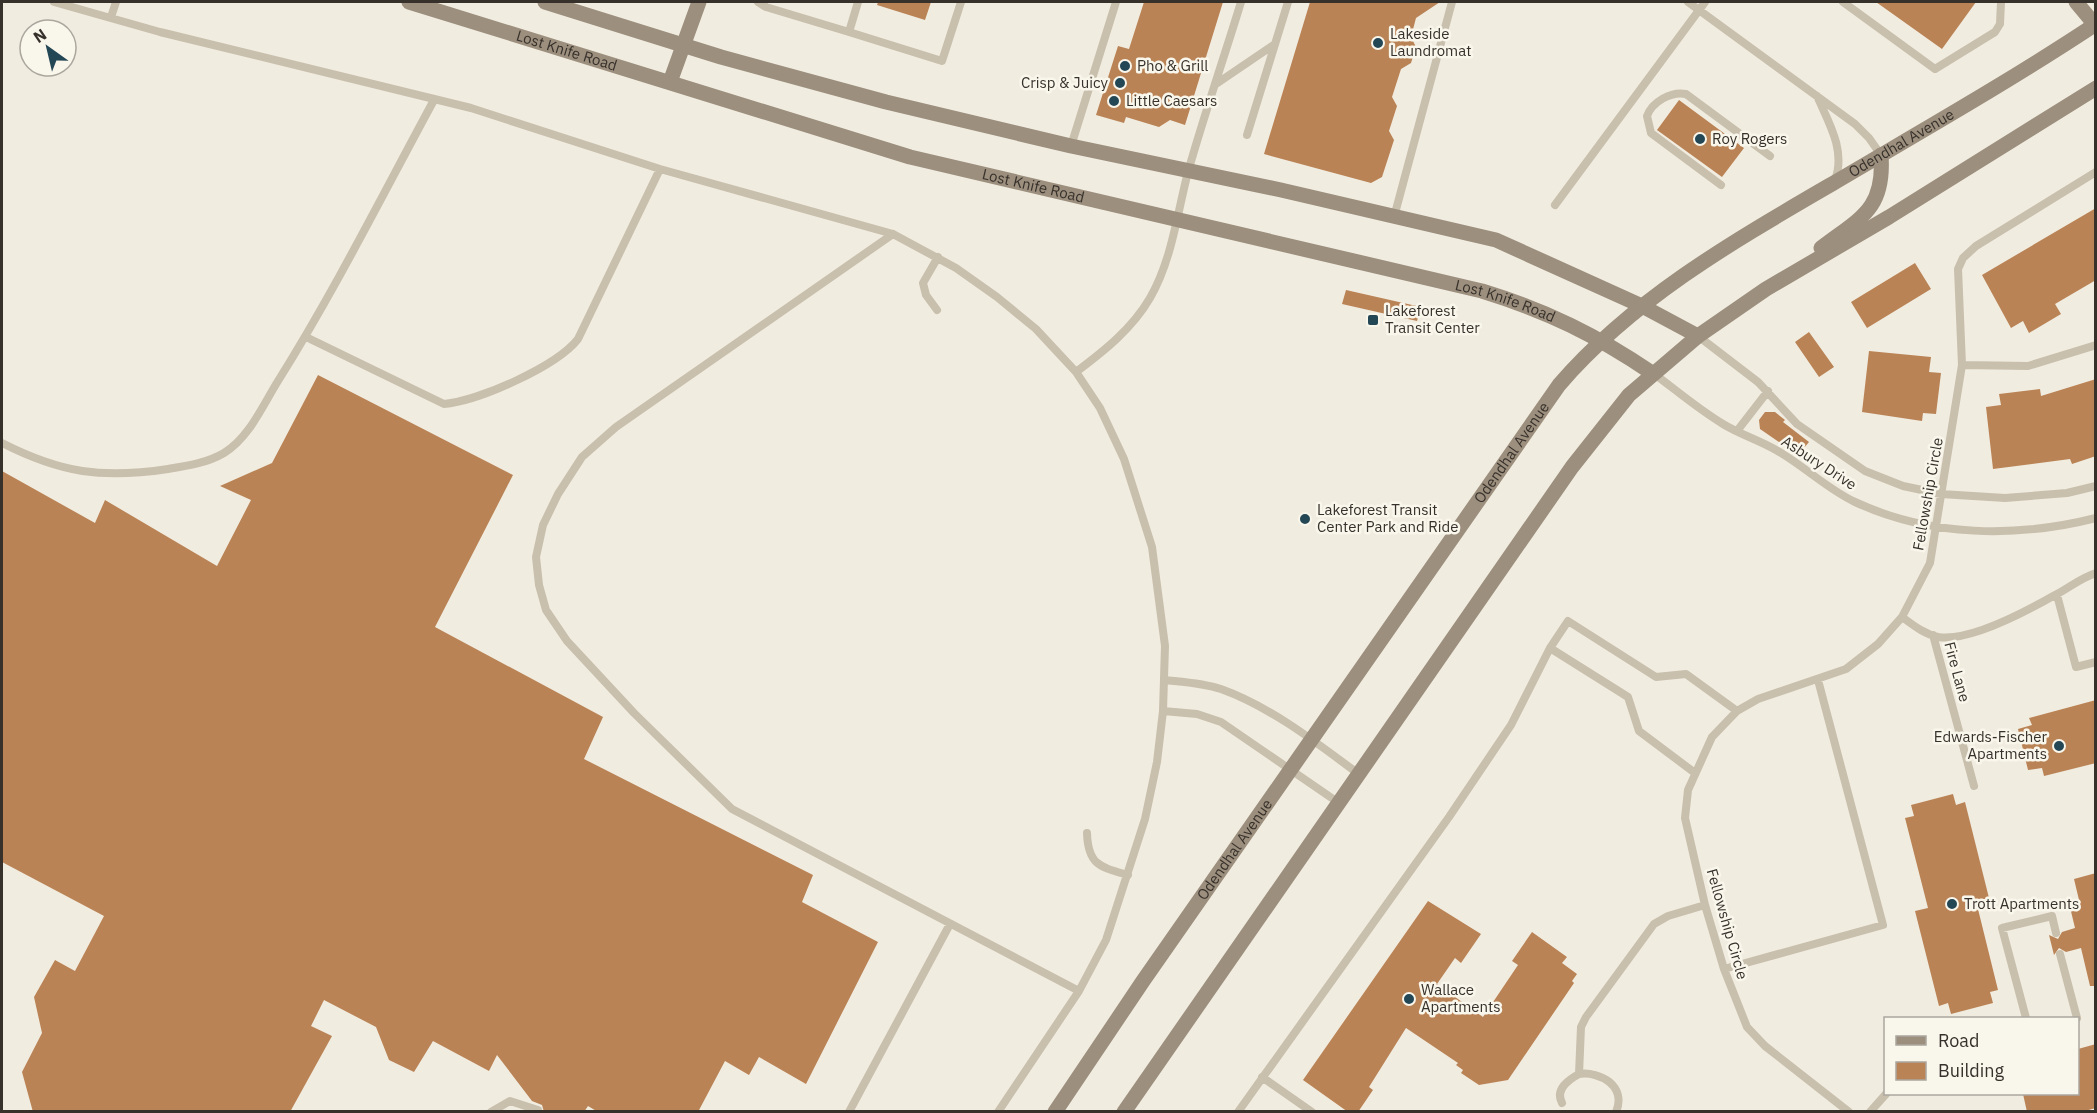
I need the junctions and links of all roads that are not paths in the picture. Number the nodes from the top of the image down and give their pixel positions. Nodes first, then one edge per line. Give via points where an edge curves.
1 (57, 2) edge
2 (116, 2) edge
3 (409, 2) edge
4 (545, 2) edge
5 (699, 2) edge
6 (758, 2) edge
7 (858, 2) edge
8 (961, 2) edge
9 (1116, 2) edge
10 (1241, 2) edge
11 (1288, 2) edge
12 (1452, 2) edge
13 (1688, 2) edge
14 (1706, 2) edge
15 (1844, 2) edge
16 (2001, 2) edge
17 (2076, 2) edge
18 (1699, 10) junction
19 (111, 17) junction
20 (2095, 25) edge
21 (849, 32) junction
22 (1275, 44) junction
23 (683, 46) junction
24 (670, 82) junction
25 (1215, 84) junction
26 (2096, 88) edge
27 (1816, 96) junction
28 (435, 100) junction
29 (1247, 135) dead end
30 (1071, 146) junction
31 (1881, 155) junction
32 (1770, 156) dead end
33 (660, 169) junction
34 (1189, 171) junction
35 (2096, 172) edge
36 (1834, 183) junction
37 (1721, 185) dead end
38 (1555, 205) dead end
39 (1394, 217) junction
40 (1176, 220) junction
41 (892, 234) junction
42 (938, 257) junction
43 (1766, 289) junction
44 (1642, 306) junction
45 (937, 310) dead end
46 (1698, 336) junction
47 (306, 337) junction
48 (1602, 340) junction
49 (2096, 340) edge
50 (2096, 345) edge
51 (2083, 348) junction
52 (1962, 365) junction
53 (1076, 372) junction
54 (1652, 373) junction
55 (1768, 391) junction
56 (1737, 431) junction
57 (2, 443) edge
58 (2096, 486) edge
59 (1941, 494) junction
60 (2096, 518) edge
61 (1935, 527) junction
62 (2096, 573) edge
63 (2057, 595) junction
64 (1902, 617) junction
65 (1933, 635) junction
66 (1550, 648) junction
67 (2096, 662) edge
68 (1165, 680) junction
69 (1818, 680) junction
70 (1163, 711) junction
71 (1737, 711) junction
72 (1313, 740) junction
73 (1292, 769) junction
74 (1695, 773) junction
75 (1360, 775) junction
76 (1974, 786) dead end
77 (1339, 803) junction
78 (1087, 833) dead end
79 (1128, 875) junction
80 (1706, 905) junction
81 (950, 924) junction
82 (2056, 933) dead end
83 (2060, 954) dead end
84 (1724, 969) junction
85 (1079, 992) junction
86 (2026, 1017) edge
87 (2077, 1017) edge
88 (1579, 1074) junction
89 (1262, 1077) junction
90 (1885, 1095) edge
91 (1562, 1103) dead end
92 (538, 1110) dead end
93 (491, 1112) edge
94 (849, 1112) edge
95 (998, 1112) edge
96 (1056, 1112) edge
97 (1124, 1112) edge
98 (1238, 1112) edge
99 (1312, 1112) edge
100 (1616, 1112) edge
101 (1849, 1112) edge
102 (1870, 1112) edge

1 - 19 lane
2 - 19 lane
3 - 24 street, Lost Knife Road
4 - 23 street
5 - 23 street
6 - 21 lane
7 - 21 lane
8 - 21 lane via 942,61
9 - 30 lane
10 - 25 lane
11 - 22 lane
12 - 39 lane
13 - 18 lane
14 - 18 lane
15 - 16 lane via 1935,69 1995,32 2000,24
17 - 20 street
18 - 27 lane
18 - 38 lane
19 - 28 lane
20 - 31 street, Odendhal Avenue
22 - 25 lane
22 - 29 lane
23 - 24 street
23 - 30 street via 886,102
24 - 40 street, Lost Knife Road via 910,156
25 - 34 lane
26 - 43 street
27 - 31 lane via 1855,124
27 - 36 lane via 1839,152
28 - 33 lane
28 - 47 lane
30 - 34 street
31 - 36 street, Odendhal Avenue
31 - 43 street via 1881,190 1869,211
32 - 37 lane via 1686,94 1656,102 1647,116 1651,133
33 - 41 lane
33 - 47 lane via 578,339 553,361 465,402 444,404
34 - 39 street
34 - 40 lane
35 - 52 lane, Fellowship Circle via 1976,246 1963,258 1957,283
36 - 44 street, Odendhal Avenue via 1720,249
39 - 44 street via 1496,240
40 - 48 street, Lost Knife Road via 1482,291 1527,304
40 - 53 lane via 1164,270 1149,300 1132,324
41 - 42 lane
41 - 81 lane via 616,427 582,458 558,494 543,525 536,557 546,610 567,641 732,809
42 - 45 lane via 923,283
42 - 53 lane via 1036,329
43 - 46 street
44 - 46 street
44 - 48 street, Odendhal Avenue
46 - 54 street
46 - 55 lane, Asbury Drive
47 - 57 lane via 244,436 224,452 197,464 138,474 104,475 33,459
48 - 54 street, Lost Knife Road
48 - 72 street, Odendhal Avenue via 1559,385
49 - 51 lane
50 - 51 lane
51 - 52 lane via 2028,366
52 - 59 lane, Fellowship Circle
53 - 68 lane via 1100,408 1124,459 1145,521 1164,637
54 - 56 lane, Asbury Drive
54 - 75 street via 1629,395 1572,467
55 - 56 lane
55 - 59 lane, Asbury Drive via 1797,424 1865,471 1903,486
56 - 61 lane, Asbury Drive via 1776,450 1853,502 1895,518
58 - 59 lane, Asbury Drive via 2067,493 2005,498
59 - 61 lane, Fellowship Circle
60 - 61 lane, Asbury Drive via 2059,527 1998,532
61 - 64 lane, Fellowship Circle via 1930,563
62 - 63 lane
63 - 65 lane via 1968,634
63 - 67 lane via 2076,667
64 - 65 lane
64 - 69 lane, Fellowship Circle via 1878,644 1846,669
65 - 76 lane, Fire Lane
66 - 71 lane via 1568,621 1656,677 1686,674
66 - 74 lane via 1628,698 1639,731
66 - 89 lane via 1511,725
68 - 70 lane
68 - 72 lane via 1219,688
69 - 71 lane, Fellowship Circle via 1758,699
69 - 84 lane via 1883,925
70 - 73 lane via 1197,714 1221,722
70 - 79 lane via 1145,819
71 - 74 lane, Fellowship Circle via 1712,737
72 - 73 street, Odendhal Avenue
72 - 75 lane
73 - 77 lane
73 - 96 street, Odendhal Avenue
74 - 80 lane, Fellowship Circle via 1688,790 1685,818
75 - 77 street
77 - 97 street
78 - 79 lane via 1088,851 1094,861
79 - 85 lane via 1106,940
80 - 84 lane, Fellowship Circle
80 - 88 lane via 1668,916 1642,938 1581,1027
81 - 85 lane
81 - 94 lane
82 - 86 lane via 2052,916 2002,928
83 - 87 lane
84 - 101 lane, Fellowship Circle via 1748,1027 1765,1046
85 - 95 lane
88 - 91 lane via 1561,1090
88 - 100 lane via 1590,1072 1607,1079 1618,1096
89 - 98 lane
89 - 99 lane
90 - 102 lane
92 - 93 lane via 510,1101

